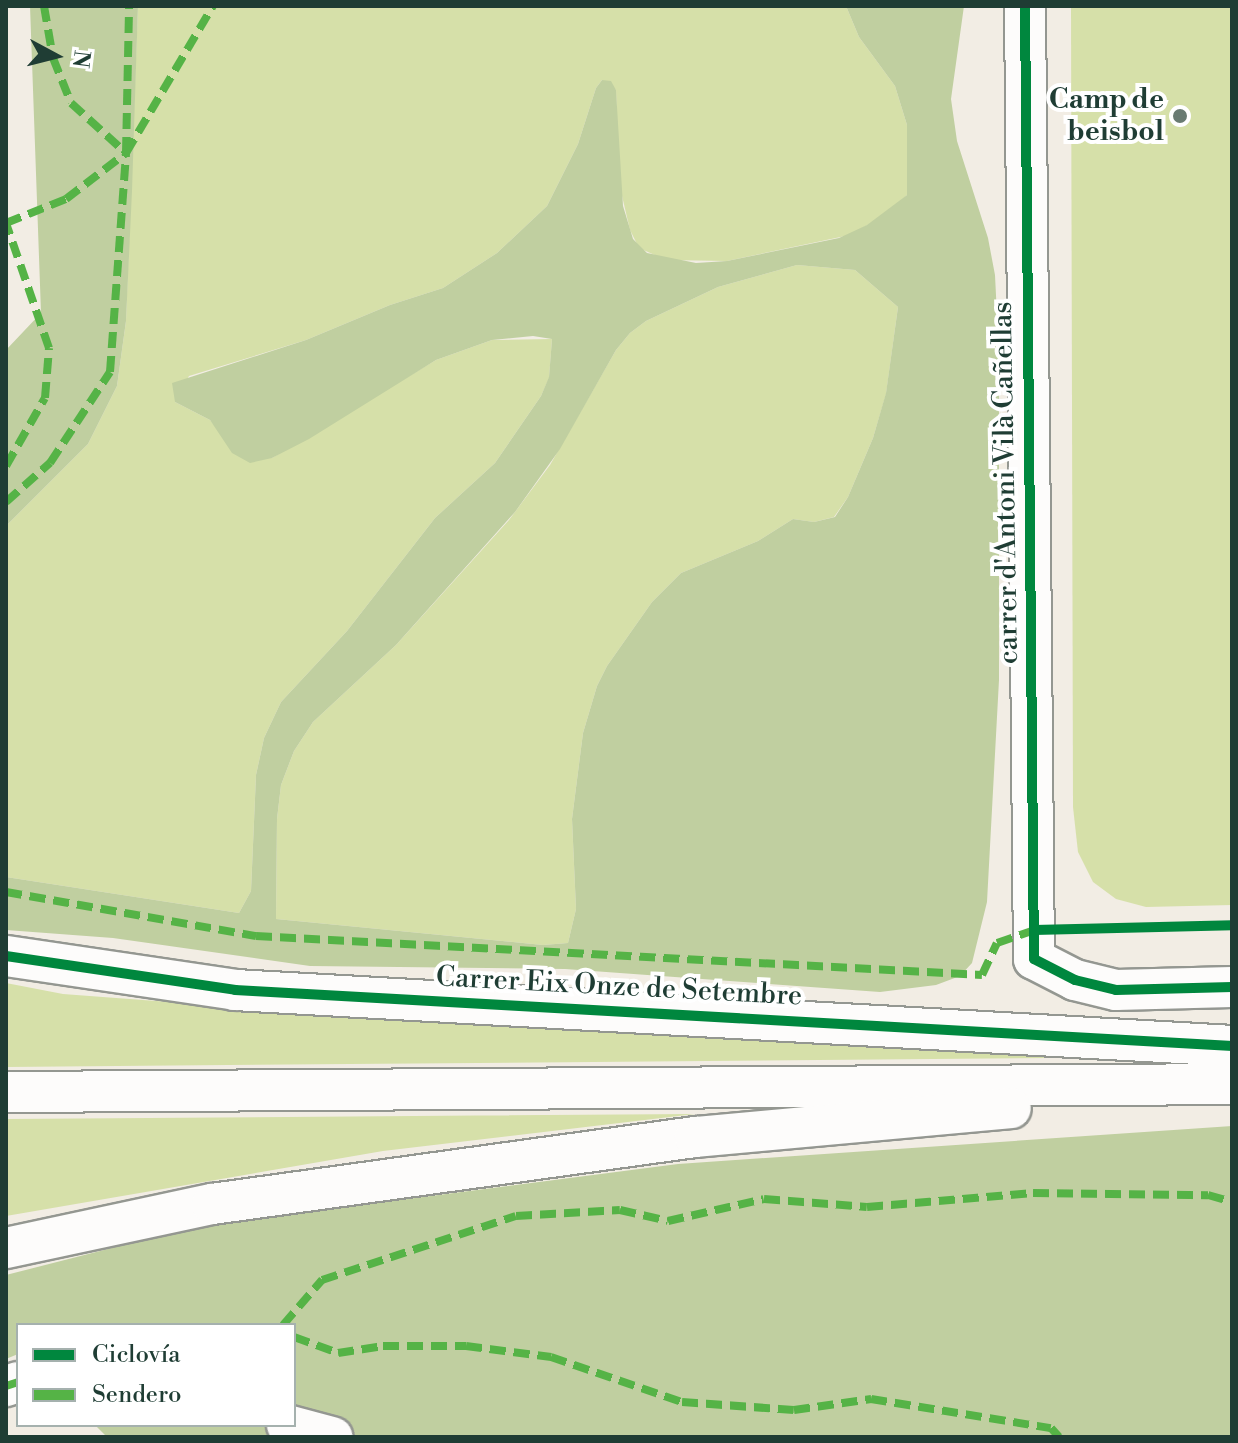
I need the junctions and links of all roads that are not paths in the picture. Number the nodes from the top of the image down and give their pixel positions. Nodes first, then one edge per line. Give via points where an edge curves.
1 (1025, 6) edge
2 (6, 956) edge
3 (1232, 987) edge
4 (1232, 1046) edge
5 (1232, 1084) edge
6 (1121, 1086) junction
7 (6, 1092) edge
8 (6, 1248) edge
9 (294, 1427) edge
10 (332, 1437) edge

1 - 3 street, carrer d'Antoni Vilà Cañellas via 1034,959 1075,980 1116,990
2 - 4 street, Carrer Eix Onze de Setembre via 235,990
5 - 6 street
6 - 7 street
6 - 8 street via 1001,1110 695,1137 212,1204
9 - 10 street

